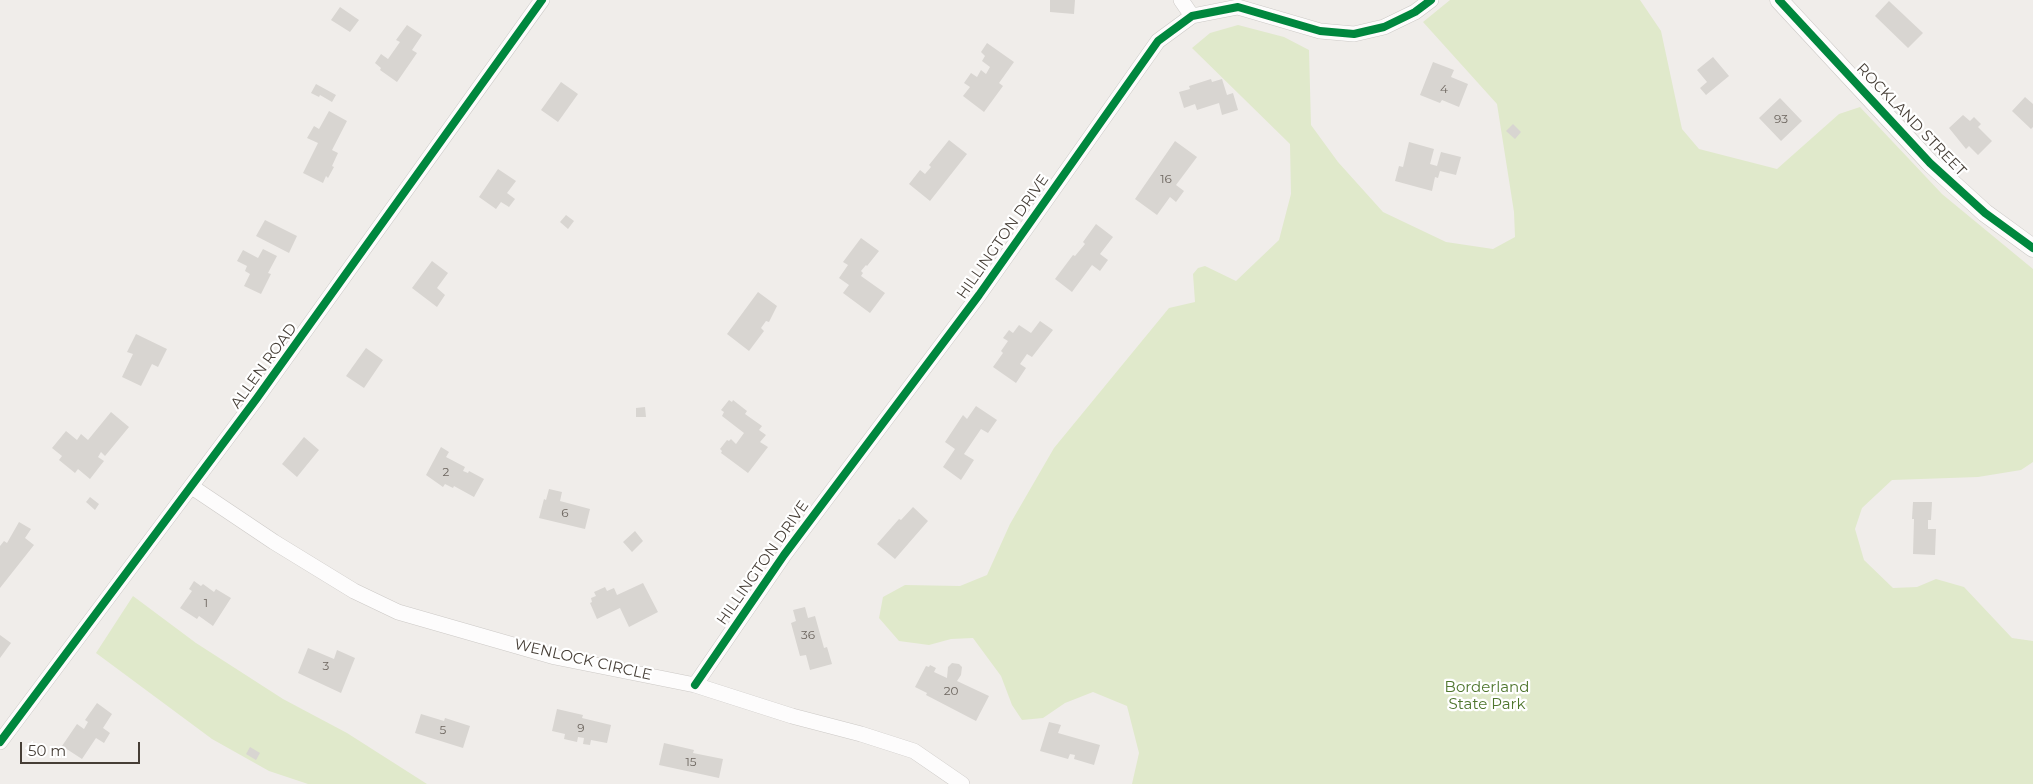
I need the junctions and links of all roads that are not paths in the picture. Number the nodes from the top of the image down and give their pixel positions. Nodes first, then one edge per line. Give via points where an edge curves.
1 (542, 0) edge
2 (1181, 0) edge
3 (1431, 0) edge
4 (1779, 0) edge
5 (1192, 16) junction
6 (2033, 248) edge
7 (192, 487) junction
8 (695, 685) junction
9 (0, 742) edge
10 (962, 784) edge

1 - 7 street, ALLEN ROAD
2 - 5 street
3 - 5 street, HILLINGTON DRIVE via 1416,12 1384,27 1354,34 1320,31 1238,7
4 - 6 street, ROCKLAND STREET via 1930,164 1985,213
5 - 8 street, HILLINGTON DRIVE via 1158,41 979,295 784,555
7 - 8 street, WENLOCK CIRCLE via 354,591 398,612 555,657
7 - 9 street, ALLEN ROAD
8 - 10 street, WENLOCK CIRCLE via 914,751

